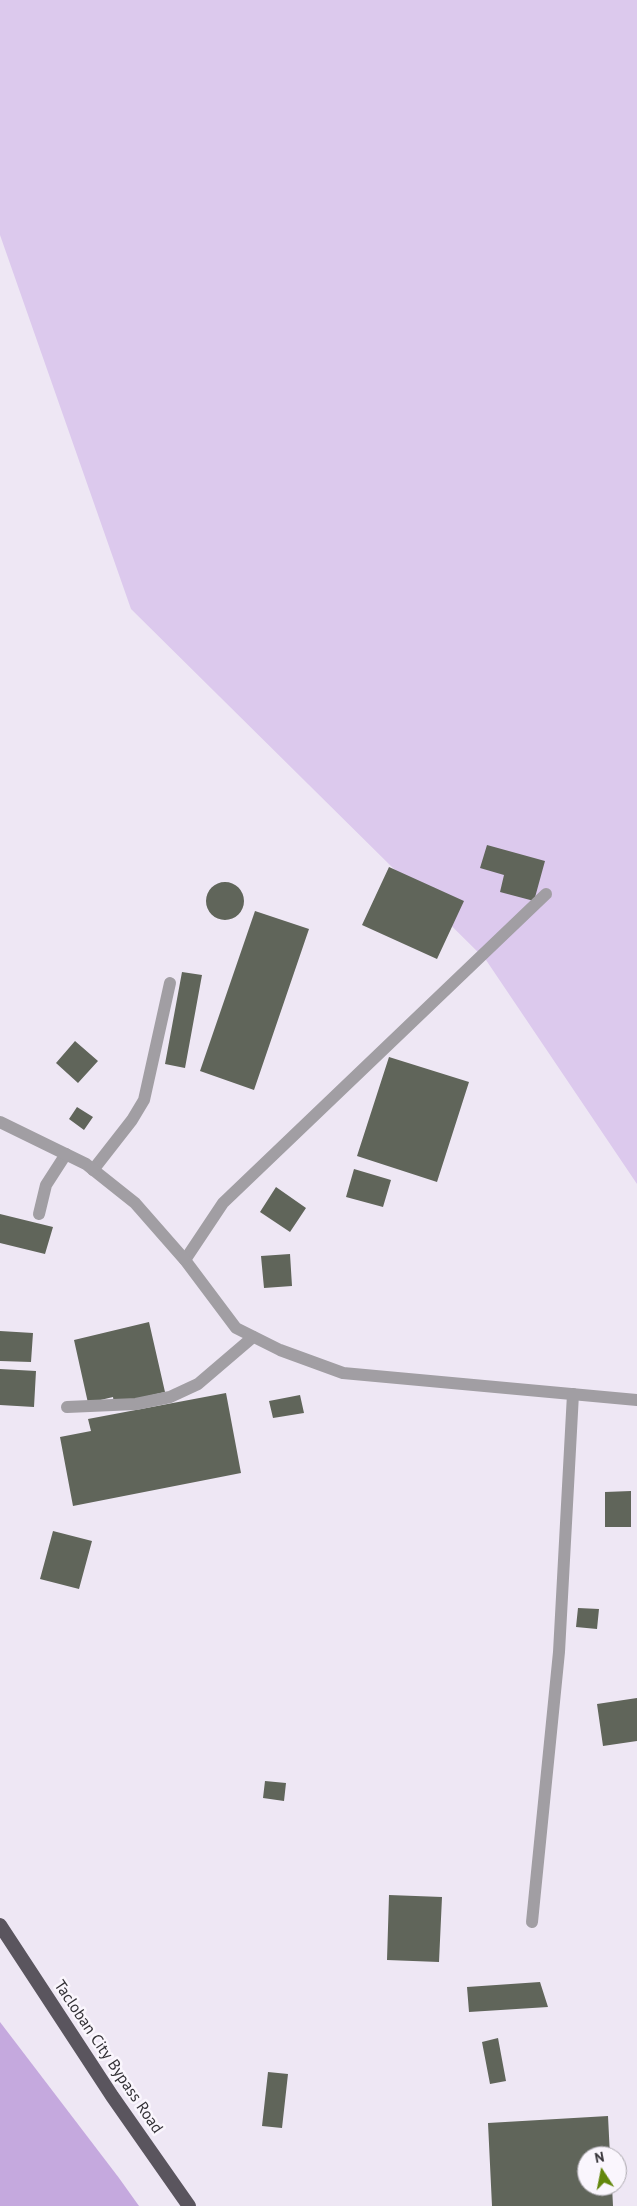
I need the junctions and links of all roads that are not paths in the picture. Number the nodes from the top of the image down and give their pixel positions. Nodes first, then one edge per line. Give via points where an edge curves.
1 (546, 894) dead end
2 (170, 983) dead end
3 (0, 1122) edge
4 (66, 1154) junction
5 (93, 1170) junction
6 (38, 1214) dead end
7 (185, 1260) junction
8 (253, 1337) junction
9 (573, 1394) junction
10 (637, 1400) edge
11 (67, 1407) dead end
12 (532, 1922) dead end
13 (0, 1925) edge
14 (189, 2206) edge

1 - 7 street via 223,1203
2 - 5 street via 144,1100
3 - 4 street
4 - 5 street
4 - 6 street via 46,1185
5 - 7 street via 135,1203
7 - 8 street via 236,1328
8 - 9 street via 343,1372
8 - 11 street via 198,1384 170,1397 136,1404
9 - 10 street
9 - 12 street via 559,1652
13 - 14 highway, Tacloban City Bypass Road via 112,2096

